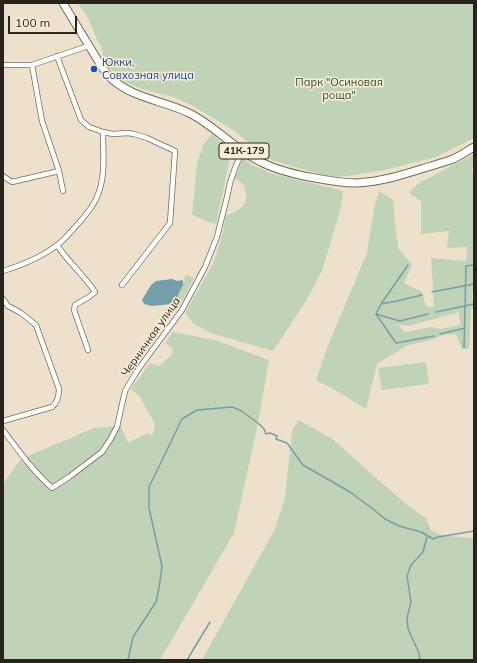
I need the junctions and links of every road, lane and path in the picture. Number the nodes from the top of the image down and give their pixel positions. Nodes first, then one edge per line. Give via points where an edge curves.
1 (63, 3) edge
2 (88, 46) junction
3 (57, 56) junction
4 (3, 65) edge
5 (32, 65) junction
6 (103, 132) junction
7 (474, 147) edge
8 (243, 150) junction
9 (59, 171) junction
10 (3, 176) edge
11 (63, 190) dead end
12 (57, 245) junction
13 (3, 271) edge
14 (122, 285) dead end
15 (3, 299) edge
16 (88, 350) dead end
17 (3, 421) edge
18 (3, 430) edge

1 - 2 main road, 41К-179
2 - 3 street
2 - 8 main road, 41К-179 via 106,73 119,84 135,94 190,113
3 - 5 street
3 - 6 street via 81,120 89,127
4 - 5 street
5 - 9 street via 42,121
6 - 12 street via 104,169 97,197 84,216
6 - 14 street via 134,134 175,151 170,223
7 - 8 main road, 41К-179 via 454,158 400,176 381,181 356,182 341,182 283,171 260,162
8 - 18 street, Черничная улица via 230,183 217,237 205,267 182,310 125,391 117,426 102,452 52,488 30,466
9 - 10 street via 12,182
9 - 11 street
12 - 13 street via 44,254
12 - 16 street via 95,292 75,305 74,310
15 - 17 street via 8,306 36,325 59,389 57,401 52,407

